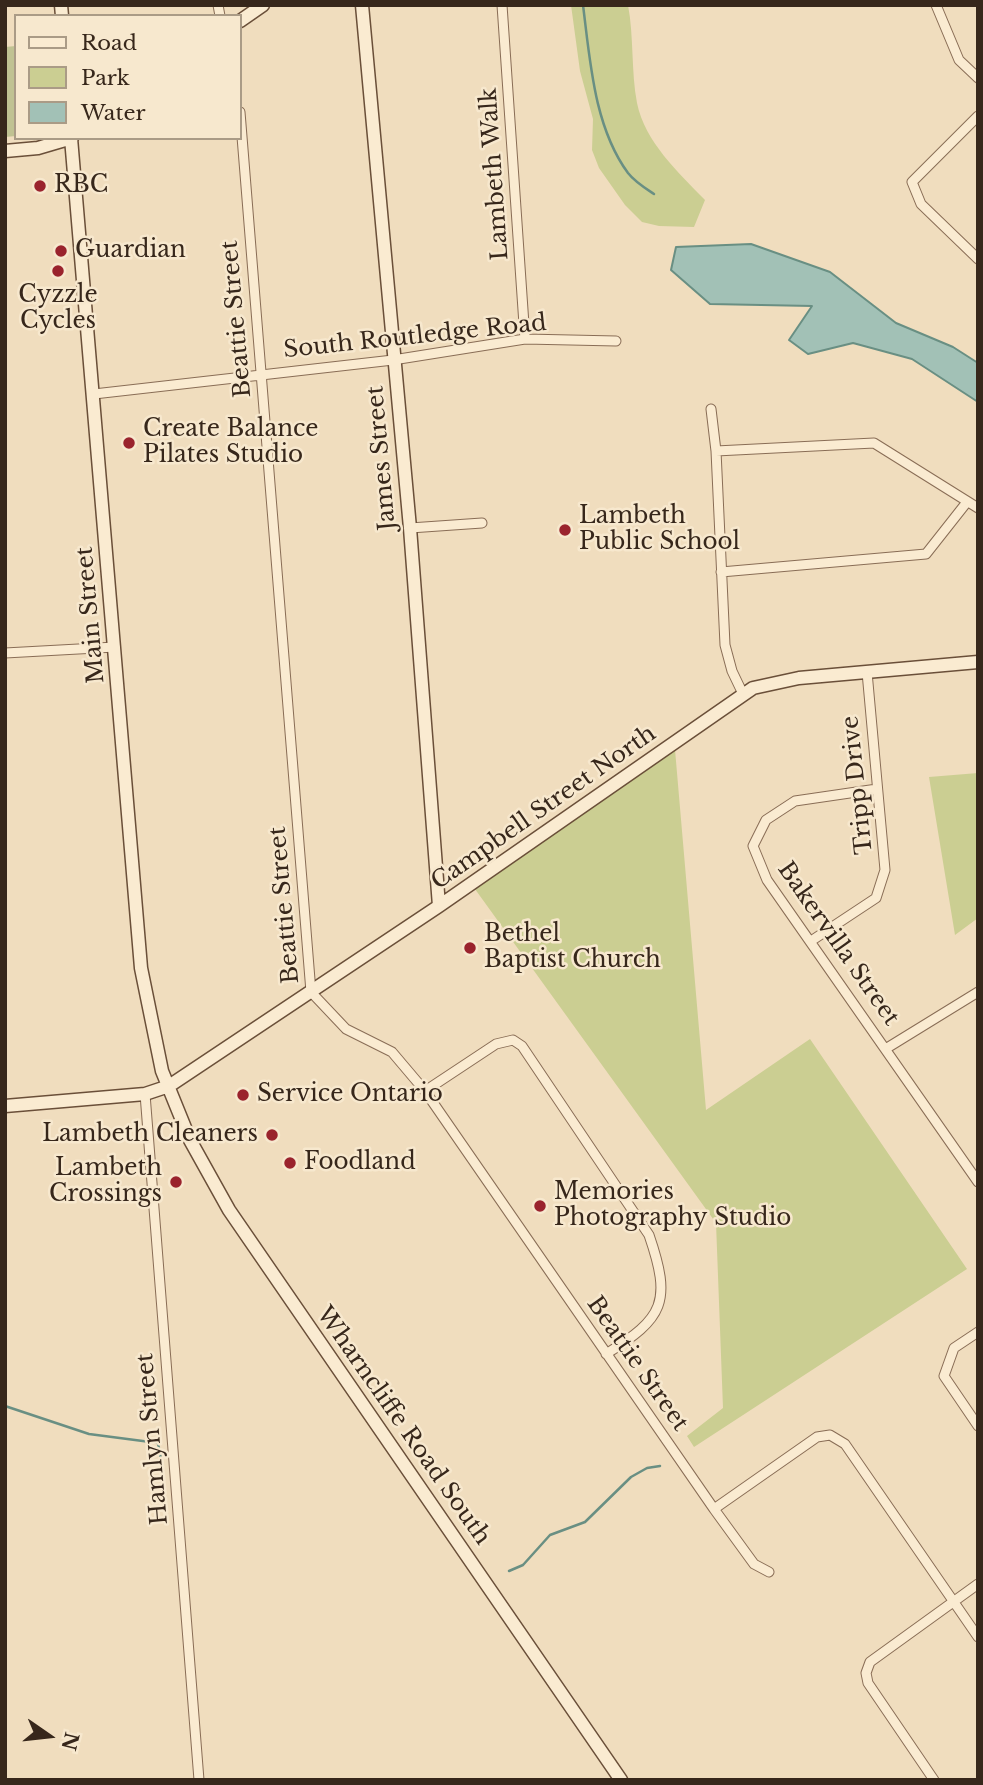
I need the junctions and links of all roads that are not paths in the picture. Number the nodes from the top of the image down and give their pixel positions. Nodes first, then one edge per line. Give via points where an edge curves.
1 (263, 5) edge
2 (362, 5) edge
3 (502, 5) edge
4 (936, 5) edge
5 (242, 20) edge
6 (978, 78) edge
7 (978, 116) edge
8 (242, 138) edge
9 (64, 140) edge
10 (71, 140) edge
11 (5, 151) edge
12 (978, 259) edge
13 (525, 339) junction
14 (616, 341) dead end
15 (393, 360) junction
16 (260, 374) junction
17 (94, 394) junction
18 (711, 409) dead end
19 (716, 451) junction
20 (967, 502) junction
21 (978, 508) edge
22 (482, 523) dead end
23 (410, 528) junction
24 (721, 572) junction
25 (115, 647) junction
26 (5, 653) edge
27 (978, 662) edge
28 (867, 672) junction
29 (743, 694) junction
30 (877, 789) junction
31 (439, 906) junction
32 (811, 942) junction
33 (311, 992) junction
34 (978, 992) edge
35 (887, 1048) junction
36 (169, 1086) junction
37 (425, 1091) junction
38 (145, 1094) junction
39 (5, 1106) edge
40 (978, 1182) edge
41 (978, 1332) edge
42 (606, 1354) junction
43 (978, 1426) edge
44 (714, 1509) junction
45 (769, 1572) dead end
46 (978, 1584) edge
47 (953, 1600) junction
48 (978, 1637) edge
49 (199, 1780) edge
50 (621, 1780) edge
51 (933, 1780) edge

1 - 5 street
2 - 15 street, James Street
3 - 13 street, Lambeth Walk
4 - 6 street via 959,60
7 - 12 street via 912,182 921,204
8 - 16 street, Beattie Street
9 - 11 street
10 - 17 street, Main Street
13 - 14 street, South Routledge Road
13 - 15 street, South Routledge Road
15 - 16 street, South Routledge Road
15 - 23 street, James Street
16 - 17 street, South Routledge Road
16 - 33 street, Beattie Street
17 - 25 street, Main Street
18 - 19 street
19 - 20 street via 874,443
19 - 24 street
20 - 21 street
20 - 24 street via 926,554
22 - 23 street
23 - 31 street, James Street
24 - 29 street via 725,645
25 - 26 street
25 - 36 street, Main Street via 141,968
27 - 28 street, Campbell Street North
28 - 29 street, Campbell Street North via 799,678
28 - 30 street, Tripp Drive
29 - 31 street, Campbell Street North
30 - 32 street, Tripp Drive via 886,870 876,898
30 - 32 street, Bakervilla Street via 795,802 766,820 753,846 767,880
31 - 33 street, Campbell Street North
32 - 35 street, Bakervilla Street
33 - 36 street, Campbell Street North
33 - 37 street, Beattie Street via 346,1029 392,1052
34 - 35 street
35 - 40 street, Bakervilla Street
36 - 38 street, Campbell Street North
36 - 50 street, Wharncliffe Road South via 190,1140 229,1210
37 - 42 street, Beattie Street
37 - 42 street via 496,1044 513,1040 522,1046 649,1236 660,1266 661,1298 654,1318 640,1333
38 - 39 street, Campbell Street North
38 - 49 street, Hamlyn Street
41 - 43 street via 954,1348 944,1376
42 - 44 street, Beattie Street
44 - 45 street, Beattie Street via 754,1564
44 - 47 street via 817,1437 830,1435 845,1444
46 - 47 street
47 - 48 street
47 - 51 street via 870,1662 866,1673 867,1683

